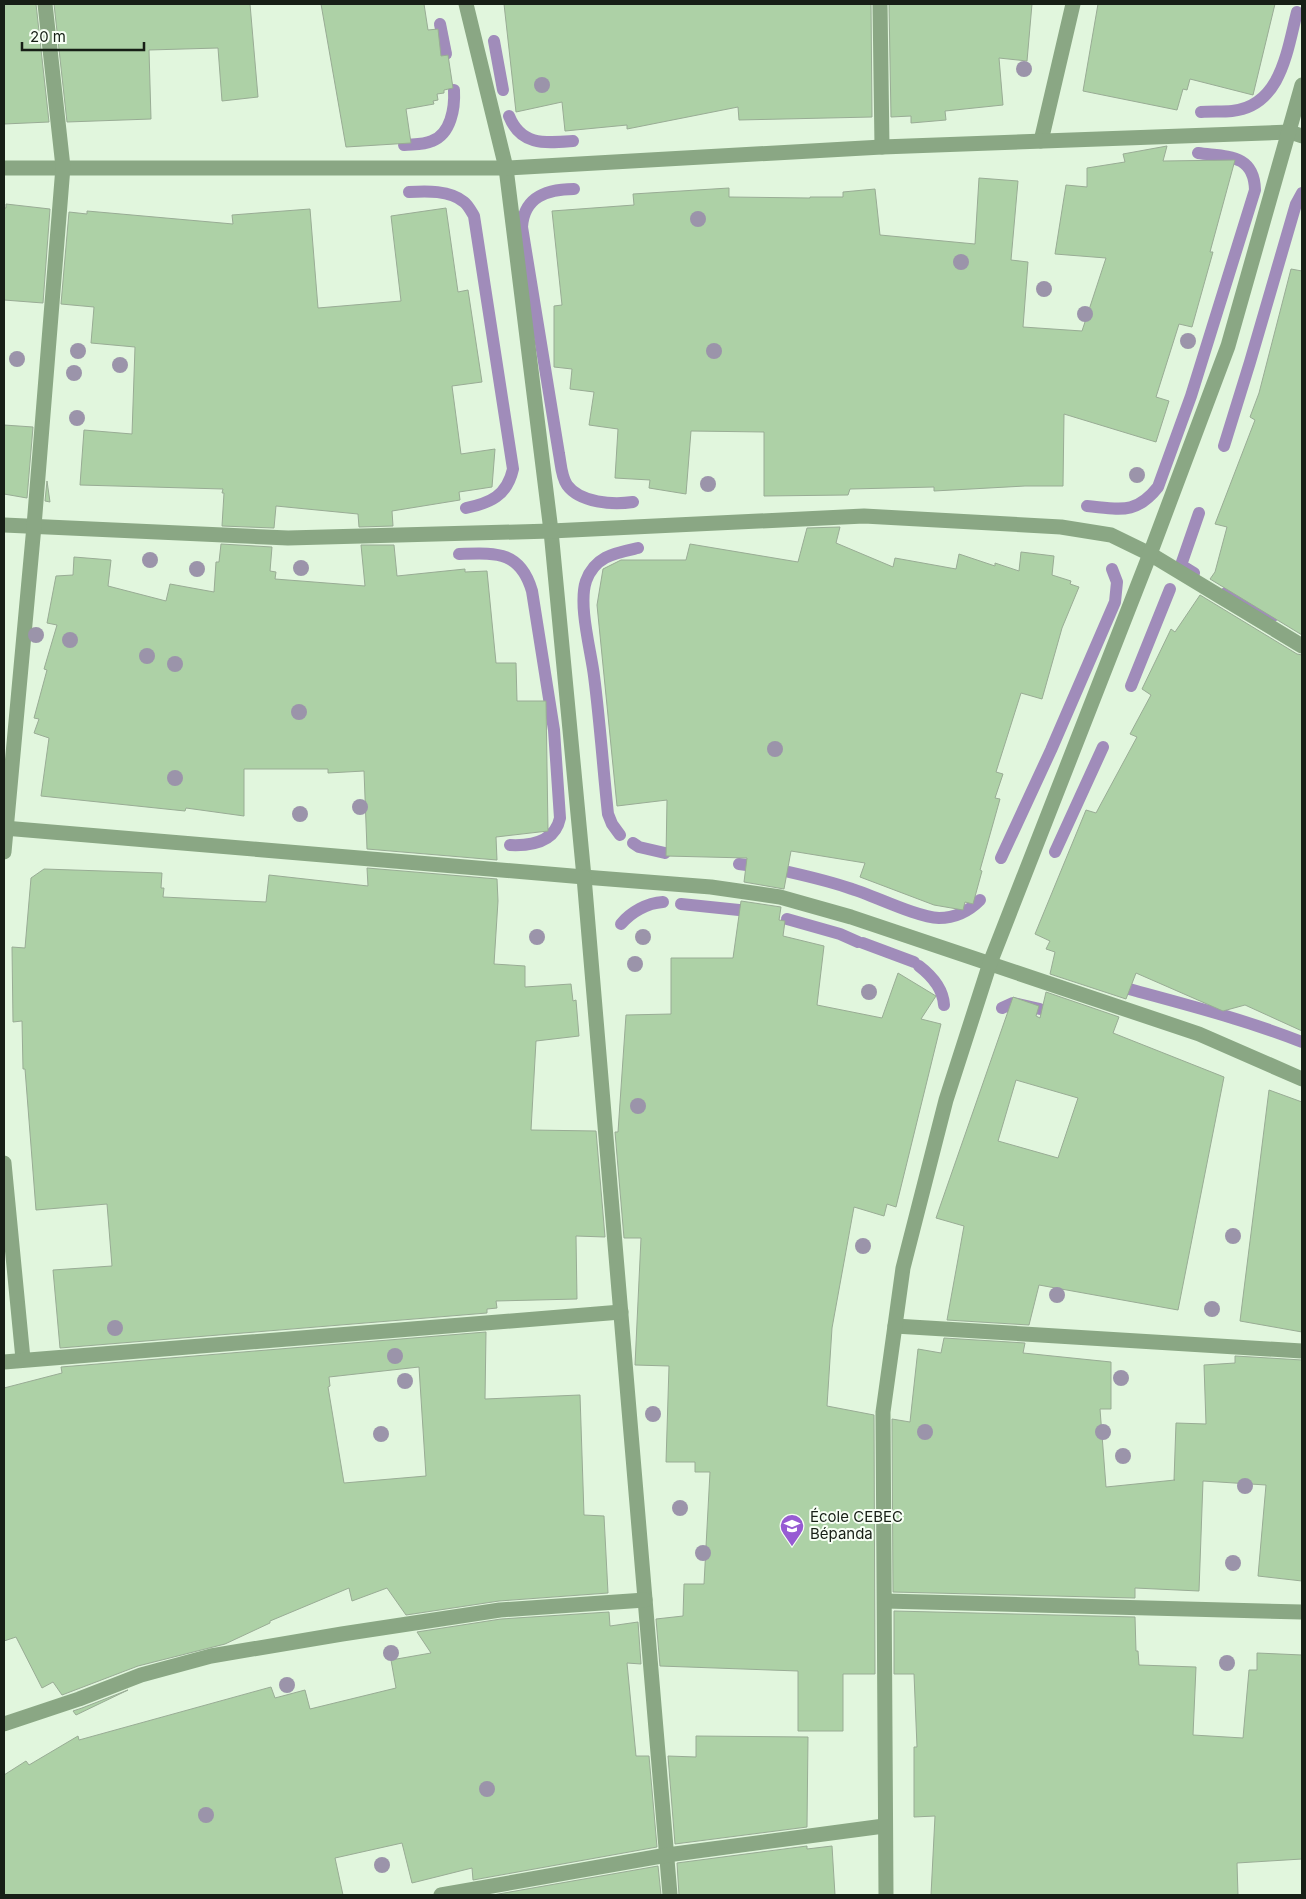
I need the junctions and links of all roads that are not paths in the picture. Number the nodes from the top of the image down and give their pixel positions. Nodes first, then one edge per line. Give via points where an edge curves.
1 (45, 4) edge
2 (466, 4) edge
3 (880, 4) edge
4 (1073, 4) edge
5 (1302, 85) edge
6 (1296, 134) edge
7 (1041, 141) junction
8 (882, 147) junction
9 (63, 167) junction
10 (4, 168) edge
11 (506, 168) junction
12 (4, 525) edge
13 (34, 526) junction
14 (551, 531) junction
15 (1150, 554) junction
16 (1302, 646) edge
17 (5, 828) edge
18 (4, 852) edge
19 (584, 877) junction
20 (990, 963) junction
21 (1302, 1079) edge
22 (4, 1163) edge
23 (621, 1312) junction
24 (895, 1326) junction
25 (1302, 1352) edge
26 (23, 1359) junction
27 (4, 1362) edge
28 (645, 1600) junction
29 (885, 1601) junction
30 (1302, 1612) edge
31 (4, 1724) edge
32 (884, 1826) junction
33 (668, 1854) junction
34 (441, 1895) edge
35 (670, 1895) edge
36 (886, 1895) edge

1 - 9 street
2 - 11 street
3 - 8 street
4 - 7 street
5 - 6 street
6 - 7 street
6 - 15 street via 1228,346
7 - 8 street
8 - 11 street
9 - 10 street
9 - 11 street
9 - 13 street
11 - 14 street
12 - 13 street
13 - 14 street via 288,538
13 - 17 street
14 - 15 street via 864,516 1061,527 1111,535
14 - 19 street
15 - 16 street
15 - 20 street
17 - 18 street
17 - 19 street
19 - 20 street via 711,887 780,897
19 - 23 street
20 - 21 street via 1198,1034
20 - 24 street via 946,1100 903,1268
22 - 26 street
23 - 26 street
23 - 28 street
24 - 25 street
24 - 29 street via 883,1412
26 - 27 street
28 - 31 street via 500,1610 211,1656 141,1675
28 - 33 street
29 - 30 street
29 - 32 street
32 - 33 street
32 - 36 street
33 - 34 street
33 - 35 street

